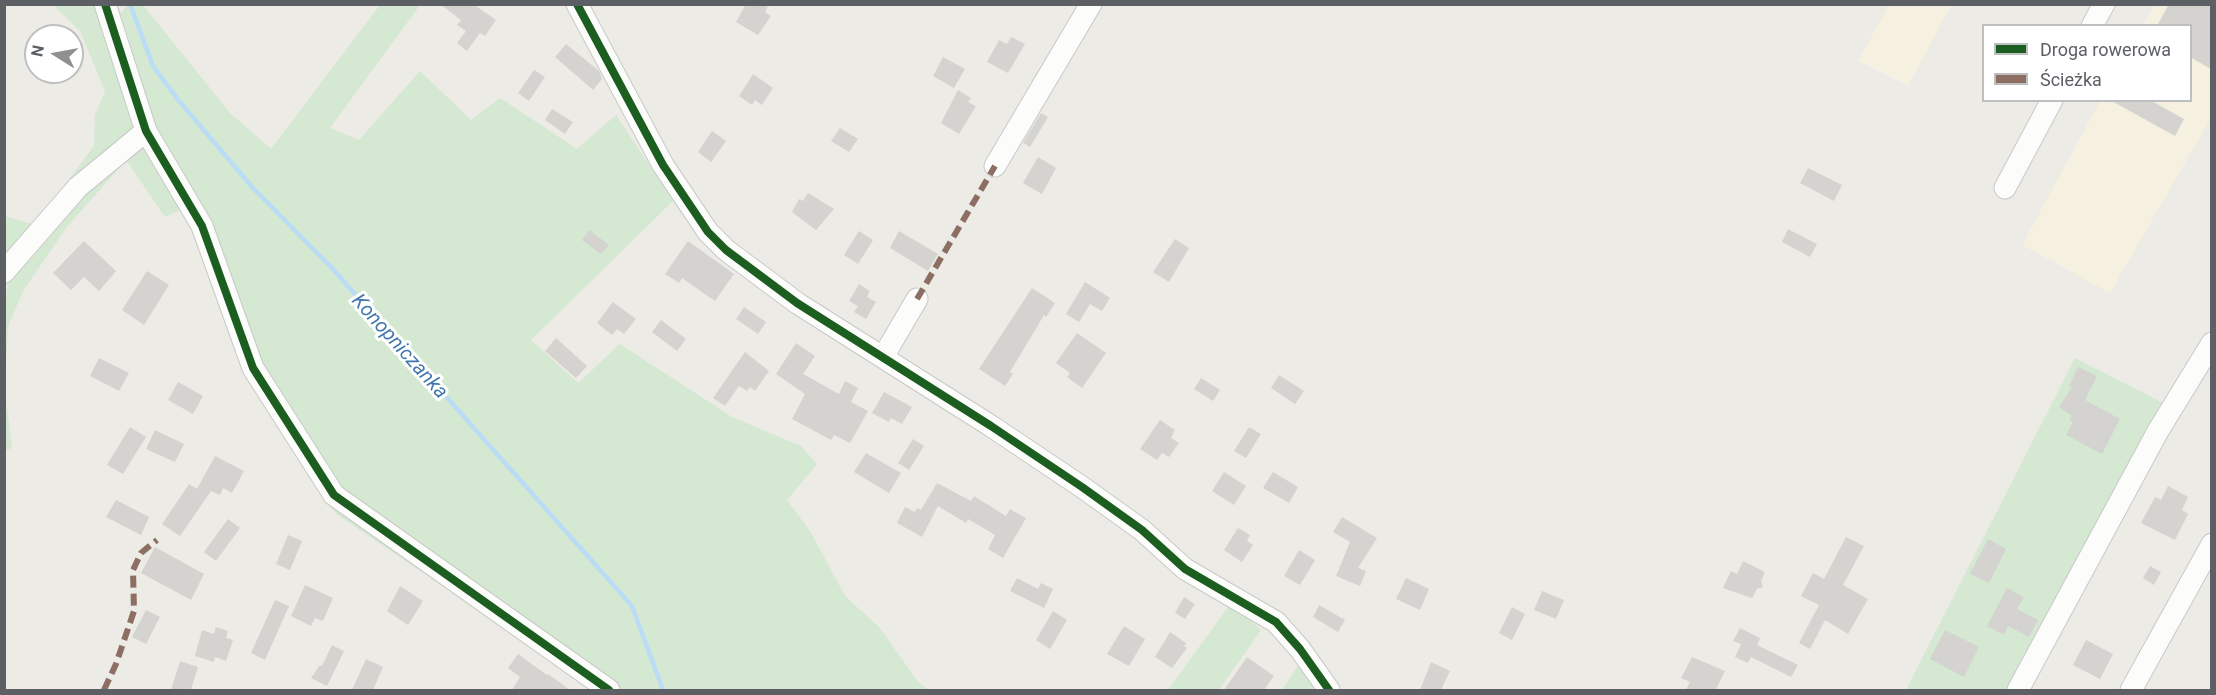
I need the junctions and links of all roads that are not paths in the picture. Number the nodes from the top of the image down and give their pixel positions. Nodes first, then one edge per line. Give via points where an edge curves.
1 (105, 4) edge
2 (577, 4) edge
3 (1091, 4) edge
4 (2104, 4) edge
5 (2093, 24) edge
6 (2051, 102) edge
7 (146, 131) junction
8 (995, 166) dead end
9 (2005, 188) dead end
10 (4, 272) edge
11 (917, 299) dead end
12 (2211, 343) edge
13 (883, 357) junction
14 (2211, 544) edge
15 (609, 690) edge
16 (1329, 690) edge
17 (2018, 690) edge
18 (2131, 690) edge

1 - 7 street
2 - 13 street via 642,131 708,232 797,303
3 - 8 street
4 - 5 street
6 - 9 street
7 - 10 street via 78,187
7 - 15 street via 202,226 254,368 334,495
11 - 13 street
12 - 17 street via 2158,431
13 - 16 street via 1082,487 1143,530 1185,569 1276,622
14 - 18 street

